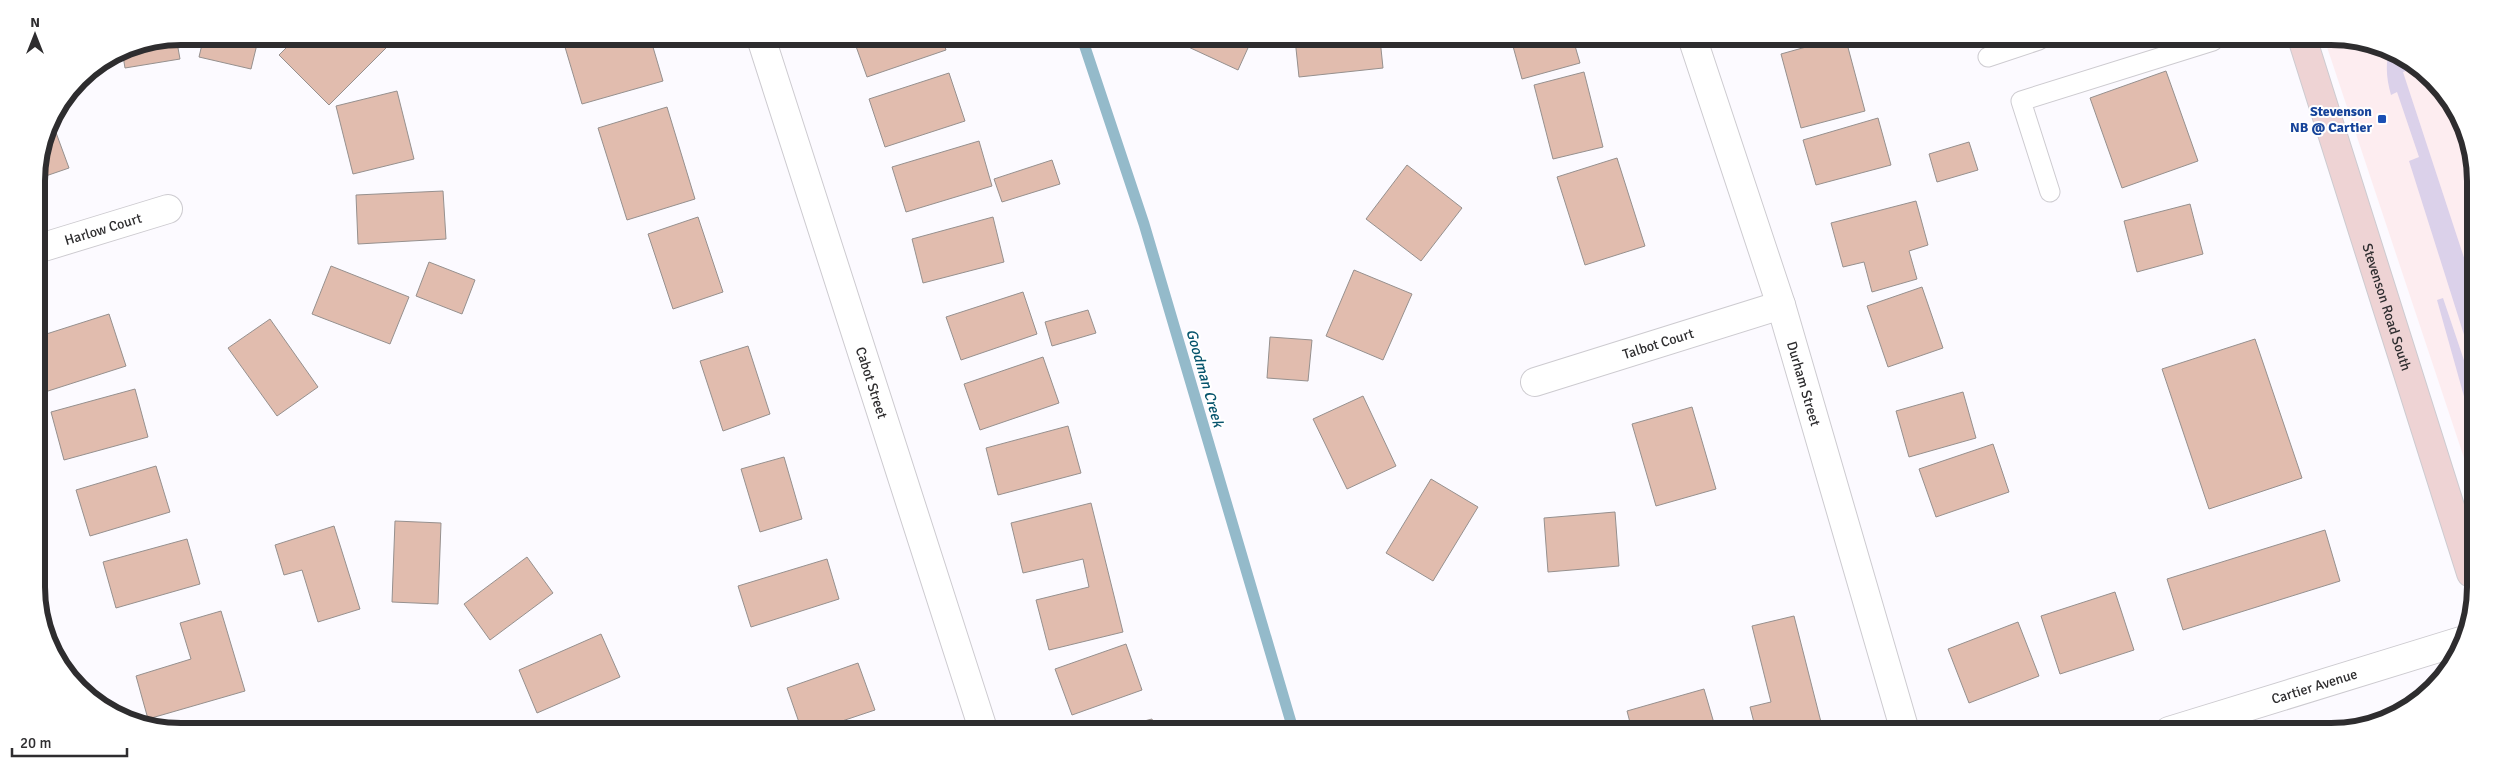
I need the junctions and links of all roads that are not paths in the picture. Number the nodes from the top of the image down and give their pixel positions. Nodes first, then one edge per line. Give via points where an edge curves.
1 (763, 45) edge
2 (1695, 45) edge
3 (2024, 45) edge
4 (2200, 45) edge
5 (2304, 45) edge
6 (1988, 57) dead end
7 (2050, 192) dead end
8 (168, 209) dead end
9 (45, 247) edge
10 (1781, 304) junction
11 (1535, 382) dead end
12 (2467, 560) edge
13 (2455, 643) edge
14 (980, 723) edge
15 (1903, 723) edge
16 (2222, 723) edge

1 - 14 street, Cabot Street
2 - 10 street, Durham Street
3 - 6 lane
4 - 7 lane via 2020,101
5 - 12 main road, Stevenson Road South
8 - 9 street, Harlow Court
10 - 11 street, Talbot Court
10 - 15 street, Durham Street
13 - 16 street, Cartier Avenue

